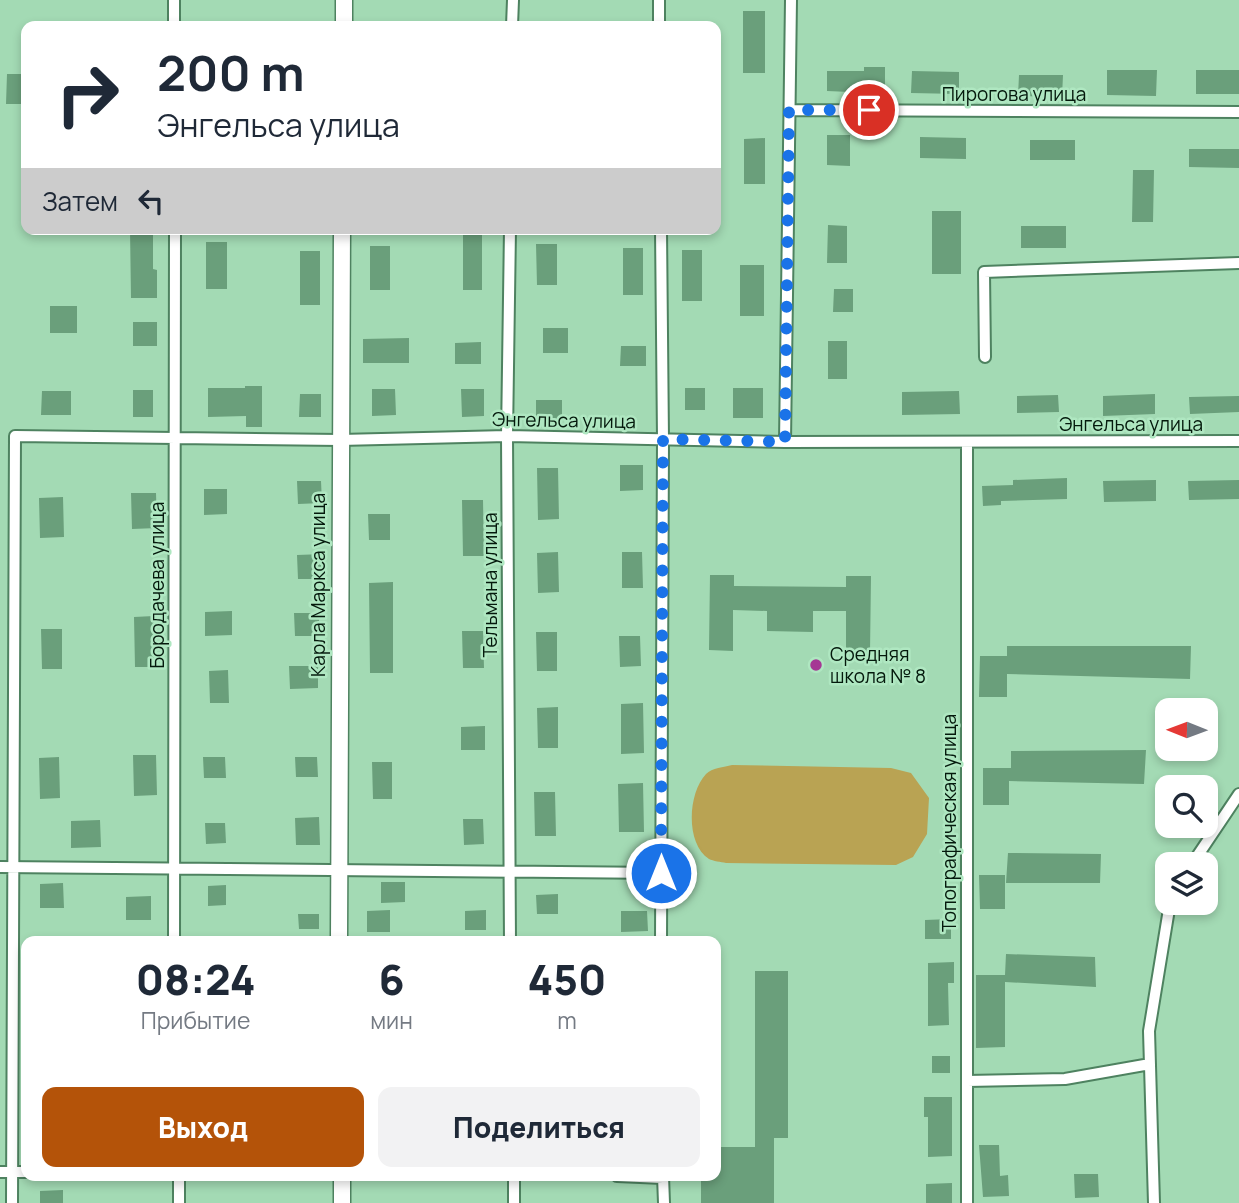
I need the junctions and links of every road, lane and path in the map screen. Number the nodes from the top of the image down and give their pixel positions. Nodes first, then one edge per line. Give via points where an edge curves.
1 (174, 0) edge
2 (344, 0) edge
3 (513, 0) edge
4 (659, 0) edge
5 (791, 0) edge
6 (174, 21) edge
7 (344, 21) edge
8 (512, 21) edge
9 (659, 21) edge
10 (789, 110) junction
11 (1239, 112) edge
12 (175, 235) edge
13 (342, 235) edge
14 (510, 235) edge
15 (661, 235) edge
16 (1239, 263) edge
17 (985, 356) dead end
18 (508, 436) junction
19 (176, 438) junction
20 (663, 439) junction
21 (340, 440) junction
22 (1239, 441) edge
23 (785, 442) junction
24 (967, 443) junction
25 (1239, 794) edge
26 (1200, 852) edge
27 (6, 867) edge
28 (173, 868) junction
29 (337, 869) junction
30 (509, 870) junction
31 (661, 873) junction
32 (1168, 915) edge
33 (174, 936) edge
34 (338, 936) edge
35 (510, 936) edge
36 (661, 936) edge
37 (1150, 1064) junction
38 (967, 1081) junction
39 (6, 1172) edge
40 (179, 1181) edge
41 (342, 1181) edge
42 (514, 1181) edge
43 (663, 1181) edge
44 (12, 1203) edge
45 (178, 1203) edge
46 (342, 1203) edge
47 (514, 1203) edge
48 (664, 1203) edge
49 (967, 1203) edge
50 (1153, 1203) edge

1 - 6 street
2 - 7 street
3 - 8 street
4 - 9 street
5 - 10 street
10 - 11 street, Пирогова улица
10 - 23 street
12 - 19 street, Бородачева улица
13 - 21 street, Карла Маркса улица
14 - 18 street, Тельмана улица
15 - 20 street
16 - 17 street via 984,272
18 - 20 street, Энгельса улица
18 - 21 street, Энгельса улица
18 - 30 street, Тельмана улица
19 - 21 street, Энгельса улица
19 - 27 street, Энгельса улица via 15,436
19 - 28 street, Бородачева улица
20 - 23 street, Энгельса улица
20 - 31 street
21 - 29 street, Карла Маркса улица
22 - 24 street, Энгельса улица
23 - 24 street, Энгельса улица
24 - 38 street, Топографическая улица
25 - 26 street
27 - 28 street
27 - 39 street
28 - 29 street
28 - 33 street, Бородачева улица
29 - 30 street
29 - 34 street, Карла Маркса улица
30 - 31 street
30 - 35 street, Тельмана улица
31 - 36 street
32 - 37 street via 1149,1031
37 - 38 street via 1065,1079
37 - 50 street
38 - 49 street, Топографическая улица
39 - 44 street
40 - 45 street
41 - 46 street
42 - 47 street
43 - 48 street

